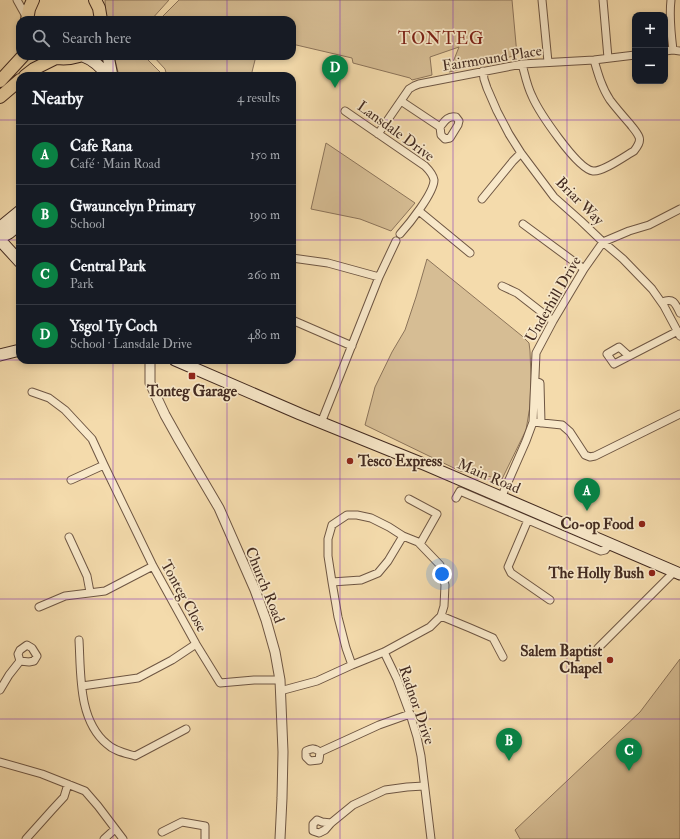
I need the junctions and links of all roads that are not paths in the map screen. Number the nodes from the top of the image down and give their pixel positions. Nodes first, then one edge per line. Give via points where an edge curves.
1 (17, 0) edge
2 (33, 0) edge
3 (96, 0) edge
4 (542, 0) edge
5 (603, 0) edge
6 (671, 0) edge
7 (25, 16) edge
8 (28, 16) edge
9 (100, 16) edge
10 (676, 51) edge
11 (632, 55) edge
12 (608, 58) junction
13 (19, 60) edge
14 (48, 60) edge
15 (92, 60) edge
16 (109, 60) edge
17 (594, 60) junction
18 (548, 62) junction
19 (522, 64) junction
20 (483, 71) junction
21 (30, 72) edge
22 (105, 72) edge
23 (111, 72) edge
24 (0, 81) edge
25 (16, 83) edge
26 (0, 97) edge
27 (400, 101) junction
28 (346, 111) dead end
29 (440, 127) dead end
30 (378, 134) junction
31 (521, 153) junction
32 (482, 199) dead end
33 (680, 209) edge
34 (418, 211) junction
35 (16, 214) edge
36 (523, 224) dead end
37 (16, 227) edge
38 (400, 234) dead end
39 (0, 235) edge
40 (0, 239) edge
41 (396, 241) dead end
42 (604, 242) junction
43 (470, 253) dead end
44 (16, 257) edge
45 (296, 259) edge
46 (584, 269) junction
47 (379, 277) junction
48 (502, 286) dead end
49 (662, 302) junction
50 (680, 312) edge
51 (553, 321) junction
52 (296, 322) edge
53 (679, 334) edge
54 (352, 346) junction
55 (16, 351) edge
56 (0, 355) edge
57 (629, 356) dead end
58 (150, 364) edge
59 (184, 364) edge
60 (535, 381) junction
61 (32, 392) dead end
62 (680, 414) edge
63 (532, 422) junction
64 (321, 423) junction
65 (541, 423) junction
66 (104, 465) junction
67 (71, 480) dead end
68 (456, 498) dead end
69 (501, 498) junction
70 (409, 499) dead end
71 (528, 520) junction
72 (403, 536) junction
73 (69, 537) dead end
74 (420, 544) junction
75 (610, 544) junction
76 (153, 566) junction
77 (678, 573) edge
78 (332, 582) junction
79 (90, 592) junction
80 (550, 600) dead end
81 (39, 607) dead end
82 (441, 616) junction
83 (79, 640) dead end
84 (196, 644) junction
85 (598, 648) dead end
86 (384, 652) junction
87 (503, 657) dead end
88 (20, 661) dead end
89 (352, 665) junction
90 (280, 680) junction
91 (82, 686) junction
92 (0, 690) edge
93 (280, 691) junction
94 (410, 714) junction
95 (186, 729) dead end
96 (320, 752) dead end
97 (0, 762) edge
98 (68, 784) junction
99 (424, 786) junction
100 (331, 823) dead end
101 (115, 829) junction
102 (162, 832) dead end
103 (26, 839) edge
104 (104, 839) edge
105 (123, 839) edge
106 (205, 839) edge
107 (280, 839) edge
108 (431, 839) edge

1 - 7 street
2 - 8 main road
3 - 9 main road
4 - 18 street
5 - 12 street
6 - 10 street via 671,29
11 - 12 street, Fairmound Place
12 - 17 street, Fairmound Place
13 - 24 main road
14 - 21 main road
15 - 22 main road
16 - 23 main road
17 - 18 street, Fairmound Place
17 - 19 street via 604,90 635,131 639,142 634,150 594,171 576,159 551,128 532,96
18 - 19 street, Fairmound Place
19 - 20 street, Fairmound Place
20 - 27 street, Fairmound Place via 414,86
20 - 31 street, Briar Way via 497,111
25 - 26 main road
27 - 29 street
27 - 30 street, Fairmound Place
28 - 30 street, Lansdale Drive
30 - 34 street, Lansdale Drive via 425,166 433,176 434,181
31 - 32 street
31 - 42 street, Briar Way via 554,197
33 - 42 street, Underhill Drive via 649,225
34 - 38 street, Lansdale Drive
34 - 43 street
35 - 39 main road via 3,225
36 - 46 street
37 - 40 main road
40 - 44 main road
41 - 47 street
42 - 46 street, Underhill Drive
42 - 49 street, Briar Way
45 - 47 street via 328,263
46 - 51 street, Underhill Drive
47 - 54 street
48 - 51 street via 517,293
49 - 50 street via 673,302
49 - 53 street, Briar Way
51 - 60 street, Underhill Drive via 536,353
52 - 54 street
53 - 57 street
54 - 64 street
55 - 56 main road
58 - 90 street, Church Road via 150,383 165,415 219,508 255,590 275,652
59 - 64 main road, Main Road
60 - 63 street, Underhill Drive
60 - 65 street via 540,383
61 - 66 street, Tonteg Close via 49,398 65,410 92,438
62 - 65 street via 590,457 585,455 570,432 562,425
63 - 65 street
63 - 69 street, Underhill Drive
64 - 69 main road, Main Road
66 - 67 street
66 - 76 street, Tonteg Close
68 - 71 street via 460,491
69 - 75 main road, Main Road
70 - 74 street via 437,514
71 - 75 street via 601,552
71 - 80 street via 508,567 511,573
72 - 74 street
72 - 78 street via 378,573 361,580
72 - 78 street via 371,518 347,515 339,520 332,525 328,539
73 - 79 street via 87,576
74 - 82 street via 440,565 445,585
75 - 77 main road, Main Road
76 - 79 street via 105,591
76 - 84 street, Tonteg Close
77 - 85 street
78 - 89 street via 338,617
79 - 81 street via 65,596
82 - 86 street via 430,627
82 - 87 street via 493,638
83 - 91 street
84 - 90 street, Tonteg Close via 220,683
84 - 91 street via 138,678
86 - 89 street
86 - 94 street, Radnor Drive
88 - 92 street
89 - 93 street via 317,681
90 - 93 street, Church Road
91 - 95 street via 86,712 91,724 98,736 118,751 135,756
93 - 107 street, Church Road via 283,752
94 - 96 street
94 - 99 street, Radnor Drive via 421,756
97 - 98 street
98 - 101 street via 85,791
98 - 103 street via 64,798
99 - 100 street via 385,790 353,805
99 - 108 street, Radnor Drive
101 - 104 street
101 - 105 street
102 - 106 street via 182,822 205,826

